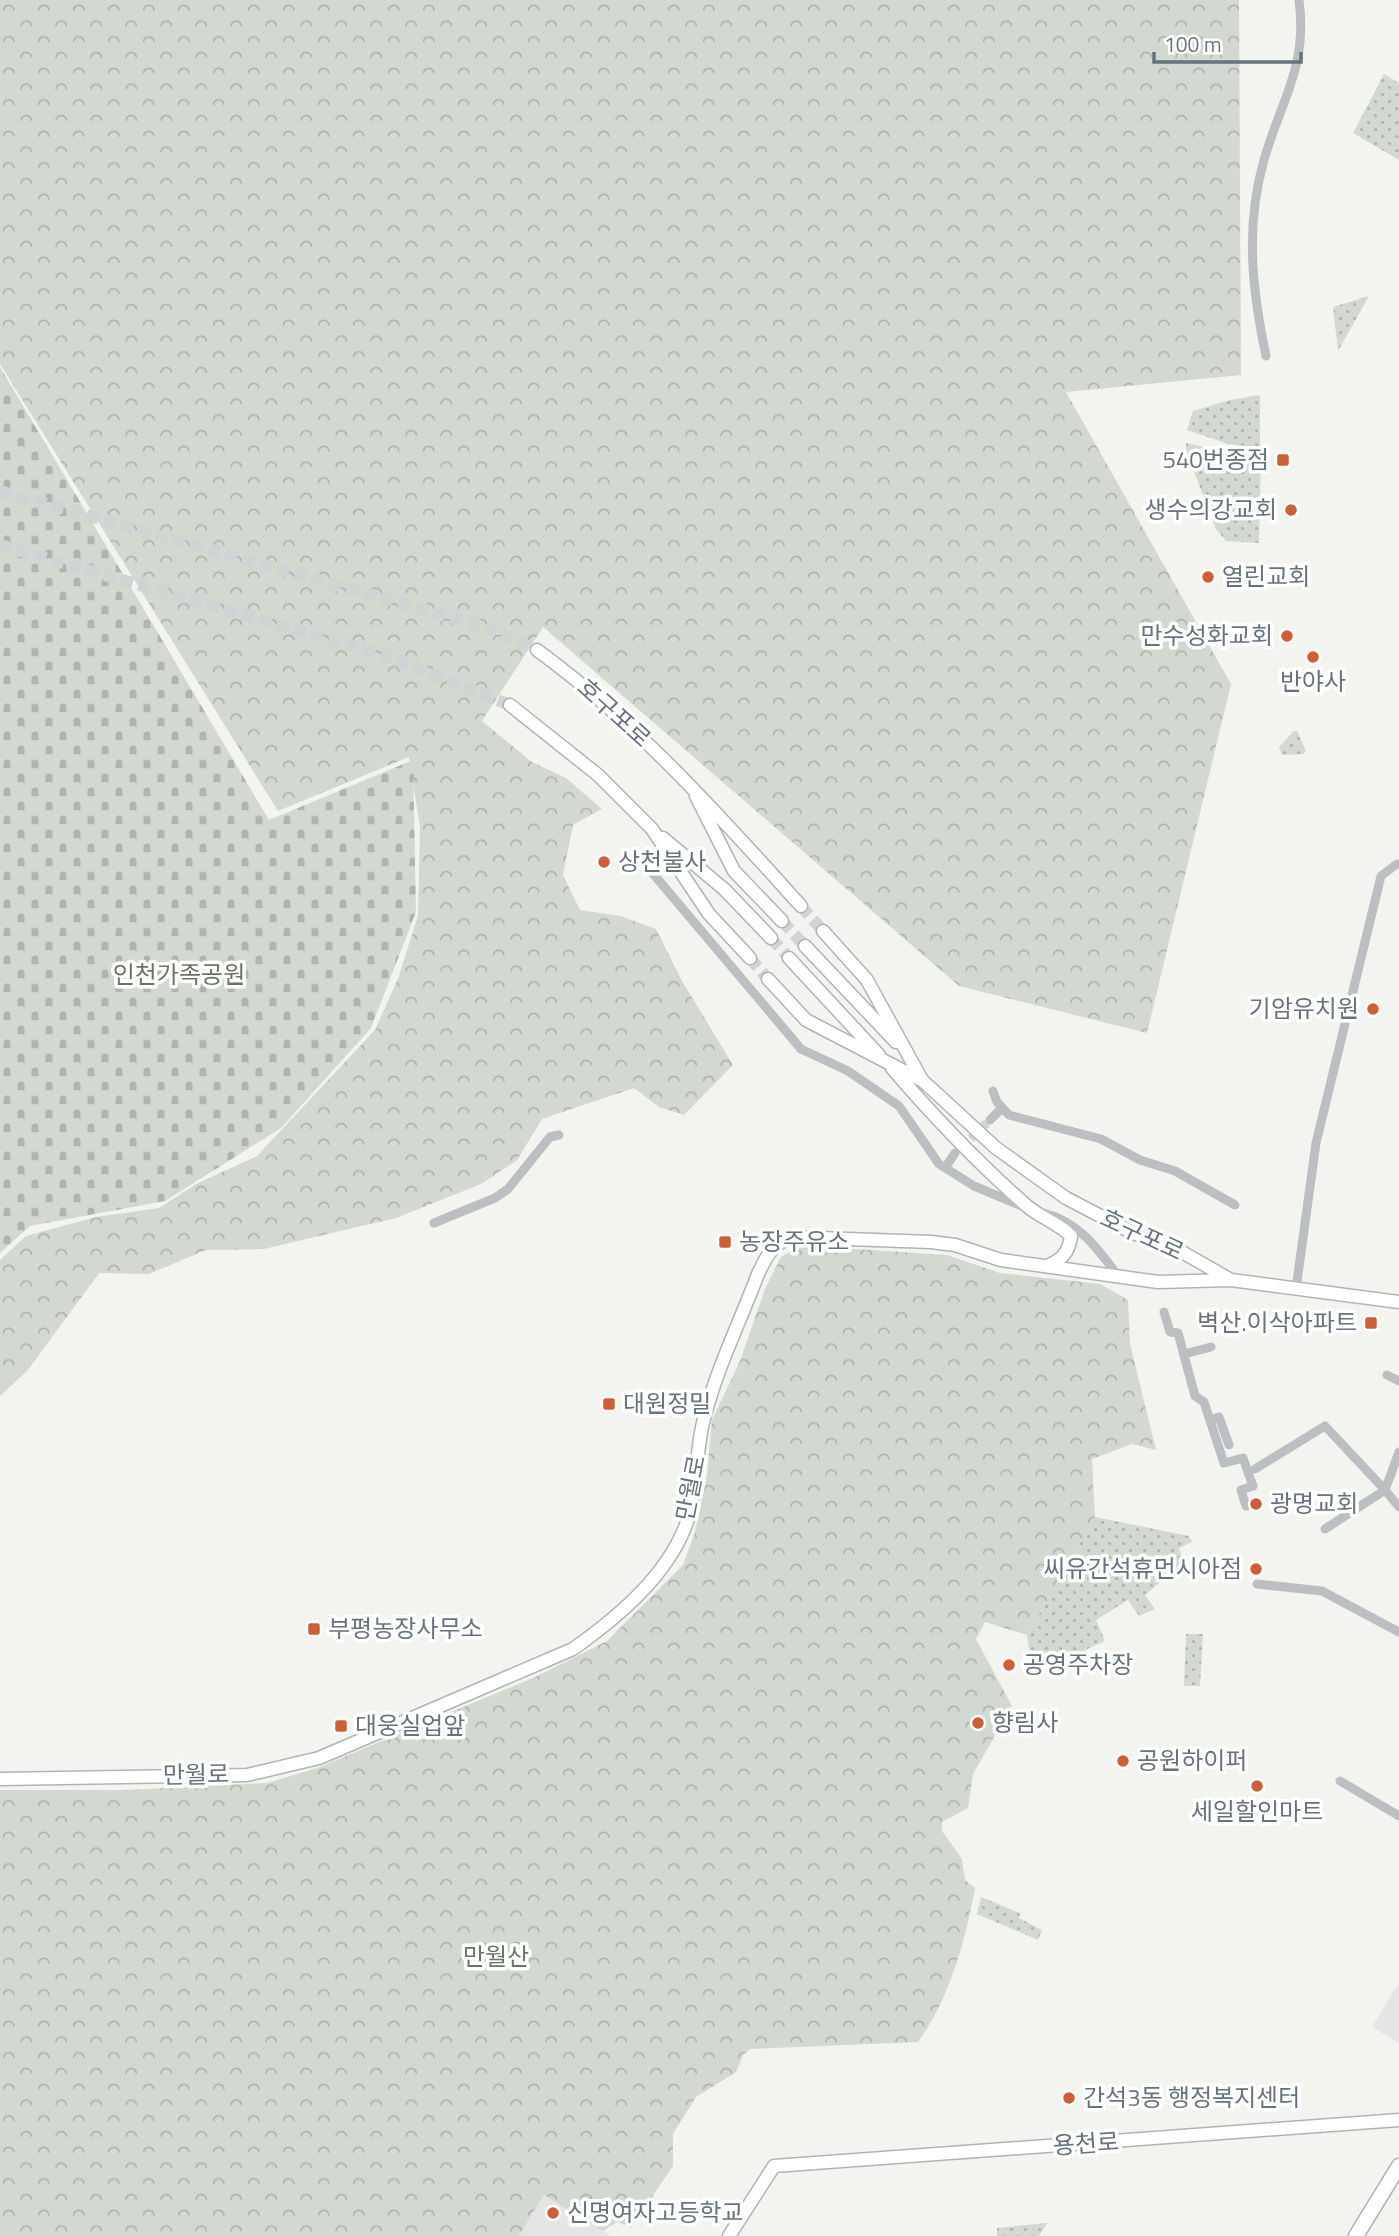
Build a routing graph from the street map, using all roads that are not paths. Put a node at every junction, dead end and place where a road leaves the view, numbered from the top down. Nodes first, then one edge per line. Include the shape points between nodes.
1 (1299, 0) edge
2 (1266, 355) dead end
3 (537, 650) tunnel mouth
4 (510, 705) tunnel mouth
5 (687, 780) junction
6 (652, 829) junction
7 (1396, 864) dead end
8 (650, 870) dead end
9 (801, 906) tunnel mouth
10 (782, 921) tunnel mouth
11 (823, 931) tunnel mouth
12 (771, 938) tunnel mouth
13 (805, 946) tunnel mouth
14 (750, 958) tunnel mouth
15 (789, 958) tunnel mouth
16 (768, 979) tunnel mouth
17 (908, 1055) junction
18 (886, 1062) junction
19 (923, 1081) junction
20 (993, 1091) dead end
21 (1002, 1108) junction
22 (990, 1120) tunnel mouth
23 (559, 1135) dead end
24 (955, 1153) tunnel mouth
25 (945, 1168) junction
26 (1235, 1205) dead end
27 (1033, 1210) junction
28 (434, 1223) dead end
29 (1047, 1266) junction
30 (1118, 1276) junction
31 (1231, 1280) junction
32 (1296, 1289) junction
33 (1399, 1301) edge
34 (1164, 1312) dead end
35 (1211, 1347) dead end
36 (1184, 1354) junction
37 (1387, 1375) dead end
38 (1399, 1381) edge
39 (1210, 1420) junction
40 (1229, 1445) dead end
41 (1399, 1452) edge
42 (1255, 1469) dead end
43 (1385, 1490) junction
44 (1246, 1506) dead end
45 (1399, 1507) edge
46 (1325, 1530) dead end
47 (1257, 1584) dead end
48 (1399, 1632) edge
49 (0, 1779) edge
50 (1340, 1782) dead end
51 (1399, 1816) edge
52 (1399, 2120) edge
53 (1399, 2166) edge
54 (729, 2236) edge
55 (1356, 2236) edge

1 - 2 street via 1293,86 1264,159 1253,214 1251,275
3 - 5 main road, 호구포로 via 583,683
4 - 6 main road via 598,775
5 - 9 main road, 호구포로
5 - 10 main road, 호구포로 via 734,871
6 - 12 main road via 724,889
6 - 14 main road via 709,914
7 - 32 street via 1381,876 1316,1143
8 - 25 street via 801,1049 848,1071 899,1107
11 - 17 main road, 호구포로 via 867,980
13 - 17 main road, 호구포로
15 - 18 main road, 호구포로
16 - 18 main road, 호구포로 via 806,1020
17 - 19 main road, 호구포로
18 - 19 main road, 호구포로
18 - 27 main road via 960,1145
19 - 31 main road, 호구포로 via 996,1148 1066,1198
20 - 21 street
21 - 22 street
21 - 26 street via 1021,1120 1101,1139 1140,1160 1175,1171
23 - 28 street via 550,1137 501,1194
24 - 25 street
25 - 27 street via 974,1186
27 - 29 main road via 1071,1236 1061,1260
27 - 30 street via 1075,1227
29 - 30 main road, 만월로
29 - 49 main road, 만월로 via 1001,1260 932,1242 782,1240 767,1255 758,1275 704,1418 688,1519 677,1544 658,1574 573,1649 319,1758 275,1770
30 - 31 main road, 만월로 via 1158,1282
31 - 32 main road, 호구포로
32 - 33 main road, 호구포로
34 - 36 street via 1170,1332 1178,1333
35 - 36 street
36 - 39 street via 1195,1396 1204,1402
37 - 38 street
39 - 40 street via 1219,1417
39 - 44 street via 1224,1463 1243,1458 1253,1486 1241,1490
41 - 43 street
42 - 43 street via 1325,1426
43 - 45 street
43 - 46 street
47 - 48 street via 1322,1591
50 - 51 street
52 - 54 main road, 용천로 via 774,2166
53 - 55 main road

